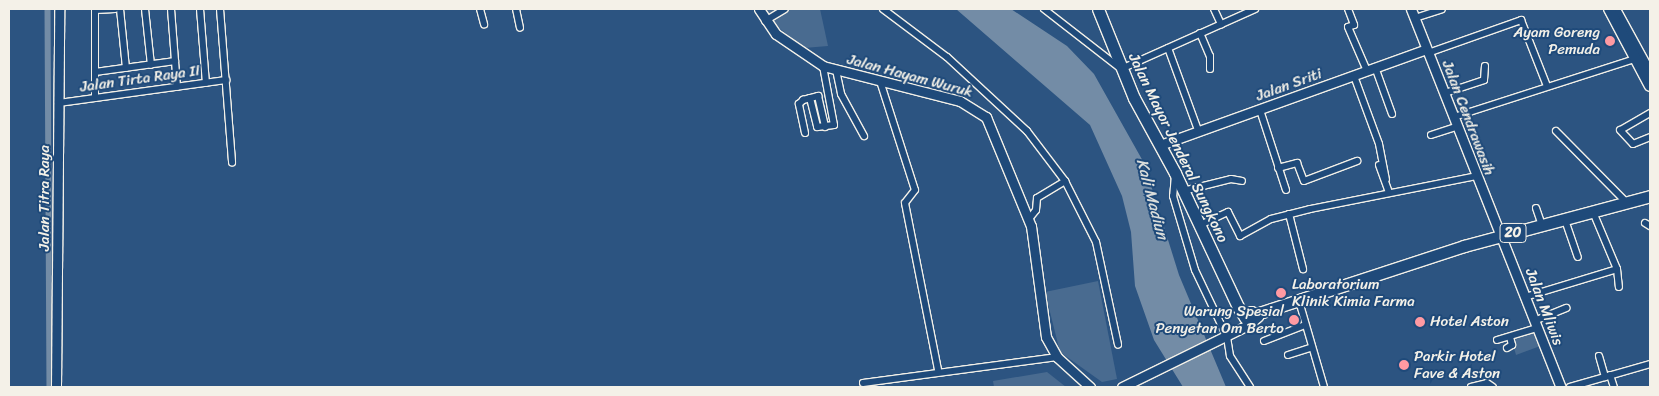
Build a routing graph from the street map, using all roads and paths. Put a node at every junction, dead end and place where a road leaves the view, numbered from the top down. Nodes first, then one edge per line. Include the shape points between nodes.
1 (59, 9) edge
2 (95, 9) edge
3 (115, 9) edge
4 (120, 9) edge
5 (146, 9) edge
6 (171, 9) edge
7 (200, 9) edge
8 (220, 9) edge
9 (480, 9) edge
10 (516, 9) edge
11 (759, 9) edge
12 (785, 9) edge
13 (883, 9) edge
14 (1044, 9) edge
15 (1098, 9) edge
16 (1214, 9) edge
17 (1255, 9) edge
18 (1348, 9) edge
19 (1442, 9) edge
20 (1614, 12) edge
21 (1413, 13) edge
22 (765, 22) junction
23 (484, 24) dead end
24 (1221, 24) junction
25 (520, 28) dead end
26 (1200, 33) junction
27 (1168, 48) junction
28 (1427, 51) junction
29 (1639, 58) junction
30 (175, 60) junction
31 (151, 65) junction
32 (823, 66) junction
33 (1485, 66) dead end
34 (126, 68) junction
35 (1121, 69) junction
36 (1210, 69) dead end
37 (1371, 69) junction
38 (836, 70) junction
39 (95, 72) junction
40 (1650, 73) edge
41 (1354, 76) junction
42 (226, 80) junction
43 (880, 81) junction
44 (206, 83) junction
45 (1549, 85) junction
46 (1650, 86) edge
47 (177, 87) junction
48 (1445, 93) junction
49 (828, 94) junction
50 (818, 96) junction
51 (95, 98) junction
52 (810, 98) junction
53 (58, 104) junction
54 (832, 110) junction
55 (1260, 110) junction
56 (822, 111) junction
57 (814, 113) junction
58 (1650, 113) edge
59 (1392, 114) dead end
60 (1456, 122) junction
61 (825, 127) junction
62 (1198, 130) junction
63 (1556, 131) dead end
64 (805, 134) dead end
65 (1431, 135) dead end
66 (864, 136) dead end
67 (1650, 137) edge
68 (1160, 145) junction
69 (1357, 161) dead end
70 (232, 163) dead end
71 (1379, 165) dead end
72 (1278, 168) junction
73 (1175, 173) junction
74 (1476, 176) junction
75 (1386, 179) junction
76 (1066, 181) junction
77 (1242, 181) dead end
78 (1286, 190) dead end
79 (1183, 191) junction
80 (1389, 192) junction
81 (1650, 196) edge
82 (1626, 202) junction
83 (1536, 208) dead end
84 (1592, 212) junction
85 (1289, 214) junction
86 (1029, 219) junction
87 (1565, 220) junction
88 (1200, 225) junction
89 (1542, 225) junction
90 (1501, 236) junction
91 (1578, 257) dead end
92 (1303, 269) dead end
93 (1617, 269) junction
94 (1619, 287) dead end
95 (1525, 297) junction
96 (1298, 301) junction
97 (1566, 308) dead end
98 (1252, 318) junction
99 (1305, 325) junction
100 (1535, 325) junction
101 (1224, 337) junction
102 (1510, 337) junction
103 (1497, 340) dead end
104 (1264, 341) dead end
105 (1118, 345) dead end
106 (1312, 347) junction
107 (1507, 348) dead end
108 (1288, 355) dead end
109 (1599, 356) dead end
110 (1057, 357) junction
111 (1650, 364) edge
112 (938, 370) junction
113 (1608, 376) junction
114 (863, 383) dead end
115 (56, 387) edge
116 (1090, 387) edge
117 (1122, 387) edge
118 (1250, 387) edge
119 (1324, 387) edge
120 (1471, 387) edge
121 (1493, 387) edge
122 (1561, 387) edge
123 (1570, 387) edge
124 (1614, 387) edge

1 - 53 street, Jalan Titra Raya
2 - 3 street
2 - 39 street
4 - 34 street
5 - 31 street
6 - 30 street
7 - 44 street
8 - 42 street
9 - 23 street
10 - 25 street
11 - 22 street, Jalan Hayam Wuruk
12 - 22 street
13 - 76 street via 947,57 1021,125
14 - 35 street
15 - 35 highway, Jalan Mayor Jenderal Sungkono
16 - 24 street
17 - 24 street
18 - 37 street via 1354,25 1348,27
19 - 21 street
20 - 29 main road
21 - 28 street, Jalan Cendrawasih
22 - 32 street, Jalan Hayam Wuruk via 794,49
24 - 26 street
26 - 27 street
26 - 36 street via 1210,56
27 - 35 street
27 - 62 street
28 - 37 street, Jalan Sriti
28 - 45 street via 1521,20
28 - 48 street, Jalan Cendrawasih
29 - 40 street
29 - 45 street
29 - 46 main road
30 - 31 street
30 - 47 street
31 - 34 street
32 - 38 street, Jalan Hayam Wuruk
32 - 49 street
33 - 48 street via 1484,80
34 - 39 street
35 - 68 highway, Jalan Mayor Jenderal Sungkono
37 - 41 street, Jalan Sriti
37 - 59 street
38 - 43 street, Jalan Hayam Wuruk
38 - 66 street via 841,94
39 - 51 street
41 - 55 street, Jalan Sriti
41 - 75 street via 1379,144
42 - 44 street, Jalan Tirta Raya II
42 - 70 street
43 - 86 street, Jalan Hayam Wuruk via 960,100 980,111
43 - 112 street via 915,190 905,200 906,212
44 - 47 street, Jalan Tirta Raya II
45 - 60 street
47 - 51 street, Jalan Tirta Raya II
48 - 60 street, Jalan Cendrawasih
49 - 50 street
49 - 54 street
50 - 52 street
50 - 56 street
51 - 53 street, Jalan Tirta Raya II
52 - 57 street
52 - 64 street via 799,104
53 - 115 street, Jalan Titra Raya
54 - 56 street
54 - 61 street via 834,124
55 - 62 street, Jalan Sriti
55 - 72 street
56 - 57 street
56 - 61 street
57 - 61 street via 817,127
58 - 67 street via 1620,130 1633,144
60 - 65 street
60 - 74 street, Jalan Cendrawasih
62 - 68 street, Jalan Sriti
63 - 82 street
68 - 73 highway, Jalan Mayor Jenderal Sungkono
69 - 72 street via 1304,181 1297,163
71 - 75 street
72 - 78 street
73 - 79 highway, Jalan Mayor Jenderal Sungkono
73 - 101 street via 1173,196 1194,270
74 - 80 street
74 - 90 street, Jalan Cendrawasih
75 - 80 street
76 - 86 street via 1036,198 1036,210
76 - 105 street via 1096,242
77 - 79 street via 1230,178
79 - 88 highway, Jalan Mayor Jenderal Sungkono
80 - 85 street
81 - 82 highway, 20
82 - 84 highway, 20
83 - 89 street
84 - 87 highway, 20
84 - 93 street
85 - 88 street via 1240,236 1228,212
85 - 92 street
86 - 110 street, Jalan Hayam Wuruk via 1044,330
87 - 89 highway, 20
87 - 91 street
88 - 98 highway, Jalan Mayor Jenderal Sungkono via 1235,300
89 - 90 highway, 20
90 - 95 street, Jalan Mliwis
90 - 96 highway, 20
93 - 94 street
93 - 95 street
95 - 100 street, Jalan Mliwis
96 - 98 highway, 20
96 - 99 street
97 - 100 street
98 - 101 street
99 - 104 street
99 - 106 street
100 - 102 street
100 - 122 street, Jalan Mliwis
101 - 117 street
101 - 118 street via 1230,356
102 - 103 street
102 - 107 street via 1512,345
106 - 108 street
106 - 119 street
109 - 113 street
110 - 112 street
110 - 116 street, Jalan Hayam Wuruk
111 - 113 street
112 - 114 street
113 - 123 street
113 - 124 street
120 - 121 street via 1487,383

